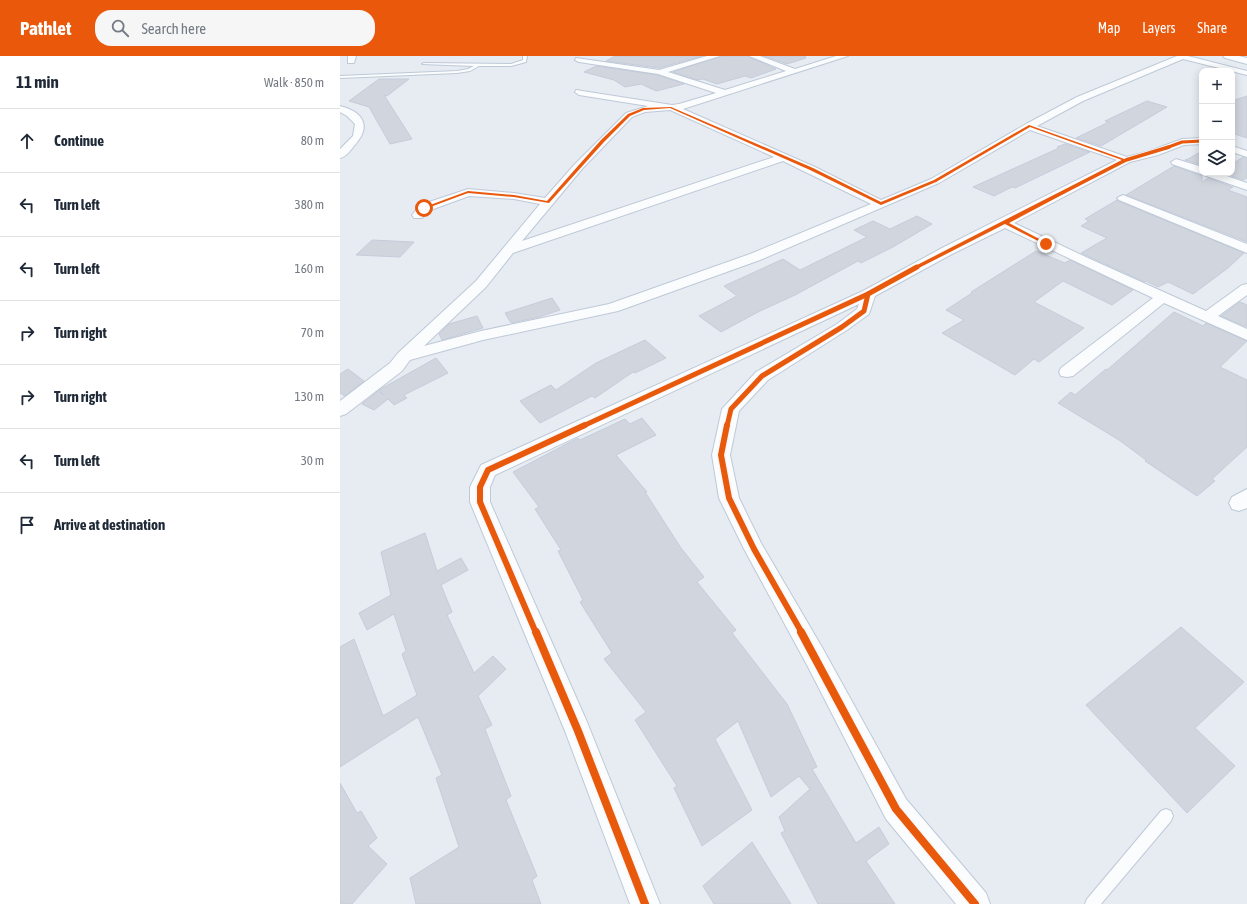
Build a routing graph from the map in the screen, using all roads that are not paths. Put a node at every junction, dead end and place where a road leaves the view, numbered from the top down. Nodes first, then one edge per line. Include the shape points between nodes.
1 (525, 56) edge
2 (716, 56) edge
3 (753, 56) edge
4 (844, 56) edge
5 (1184, 56) edge
6 (1228, 56) edge
7 (579, 60) dead end
8 (1247, 61) edge
9 (424, 64) dead end
10 (478, 65) junction
11 (793, 71) junction
12 (659, 72) junction
13 (1247, 73) edge
14 (340, 77) edge
15 (579, 92) dead end
16 (724, 94) junction
17 (670, 107) junction
18 (340, 109) edge
19 (1029, 126) junction
20 (1199, 141) edge
21 (1235, 150) edge
22 (1247, 154) edge
23 (340, 155) edge
24 (783, 157) junction
25 (1126, 160) junction
26 (1176, 162) dead end
27 (1199, 170) edge
28 (1216, 176) edge
29 (1247, 187) edge
30 (1123, 198) dead end
31 (548, 202) junction
32 (881, 204) junction
33 (418, 215) dead end
34 (1005, 223) junction
35 (1247, 249) edge
36 (509, 250) junction
37 (1247, 288) edge
38 (868, 294) junction
39 (1163, 297) junction
40 (1208, 317) junction
41 (1247, 335) edge
42 (404, 357) junction
43 (1068, 372) dead end
44 (340, 410) edge
45 (1166, 816) dead end
46 (645, 904) edge
47 (975, 904) edge
48 (1092, 904) edge

1 - 10 lane via 525,61 518,64
2 - 12 street
3 - 11 street
4 - 11 street
5 - 13 street
5 - 19 street via 1080,99
6 - 8 main road
7 - 12 street
9 - 10 lane
10 - 14 lane via 457,72
11 - 16 street
12 - 16 street
15 - 17 street
16 - 17 street via 680,107
17 - 24 street
17 - 31 street via 643,109 629,115
18 - 23 street via 360,123 361,132
19 - 25 street
19 - 32 street via 935,181
20 - 25 street via 1182,142
21 - 22 street
24 - 32 street
24 - 36 street
25 - 34 street
26 - 27 street
28 - 29 street
30 - 35 street
31 - 33 street via 468,192 424,208
31 - 36 street
32 - 42 street via 755,256 613,308 481,336
34 - 38 street via 947,250
34 - 39 street
36 - 42 street via 481,284
37 - 40 street
38 - 46 street via 488,470 480,487 480,502 578,731
38 - 47 street via 864,311 762,376 731,409 721,455 729,498 754,549 896,809
39 - 40 street
39 - 43 street
40 - 41 street
42 - 44 street via 396,367
45 - 48 lane

